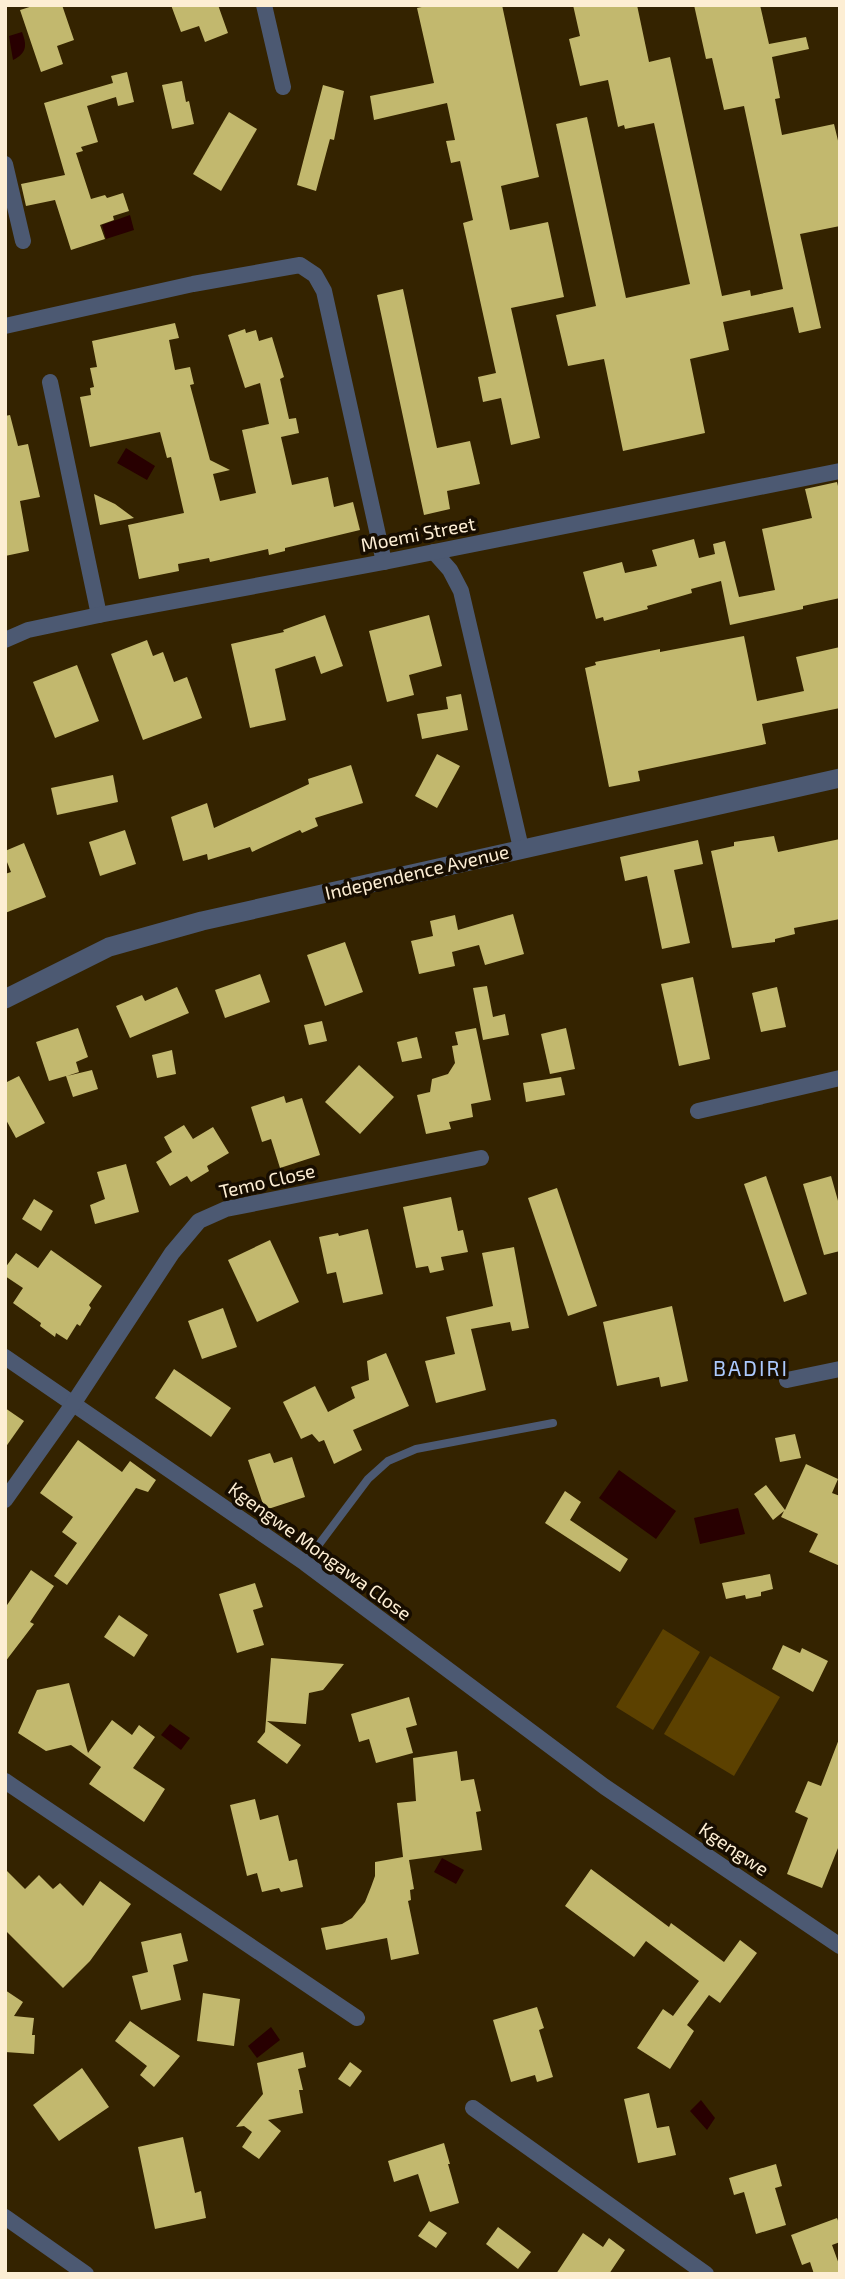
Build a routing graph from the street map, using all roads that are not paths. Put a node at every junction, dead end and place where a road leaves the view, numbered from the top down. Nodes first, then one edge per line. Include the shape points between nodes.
1 (264, 5) edge
2 (283, 87) dead end
3 (5, 164) edge
4 (23, 241) dead end
5 (5, 326) edge
6 (50, 382) dead end
7 (840, 471) edge
8 (434, 552) junction
9 (384, 562) junction
10 (99, 615) junction
11 (5, 640) edge
12 (840, 778) edge
13 (521, 848) junction
14 (5, 999) edge
15 (840, 1078) edge
16 (698, 1111) dead end
17 (481, 1158) dead end
18 (5, 1357) edge
19 (840, 1369) edge
20 (787, 1380) dead end
21 (73, 1404) junction
22 (553, 1423) dead end
23 (5, 1500) edge
24 (305, 1563) junction
25 (5, 1781) edge
26 (605, 1787) joint
27 (840, 1946) edge
28 (357, 2018) dead end
29 (473, 2108) dead end
30 (5, 2217) edge
31 (86, 2274) edge
32 (706, 2274) edge

1 - 2 street
3 - 4 street
5 - 9 street via 300,265 315,275 324,291
6 - 10 street
7 - 8 street, Moemi Street
8 - 9 street, Moemi Street
8 - 13 street via 461,591
9 - 10 street, Moemi Street
10 - 11 street, Moemi Street via 28,630
12 - 13 street, Independence Avenue
13 - 14 street, Independence Avenue via 202,921 109,947
15 - 16 street
17 - 21 street, Temo Close via 226,1209 199,1221 172,1253
18 - 21 street, Kgengwe Mongawa Close
19 - 20 street
21 - 23 street, Temo Close
21 - 24 street, Kgengwe Mongawa Close
22 - 24 lane via 416,1448 388,1461 368,1479
24 - 26 street, Kgengwe Mongawa Close
25 - 28 street
26 - 27 street, Kgengwe
29 - 32 street
30 - 31 street

